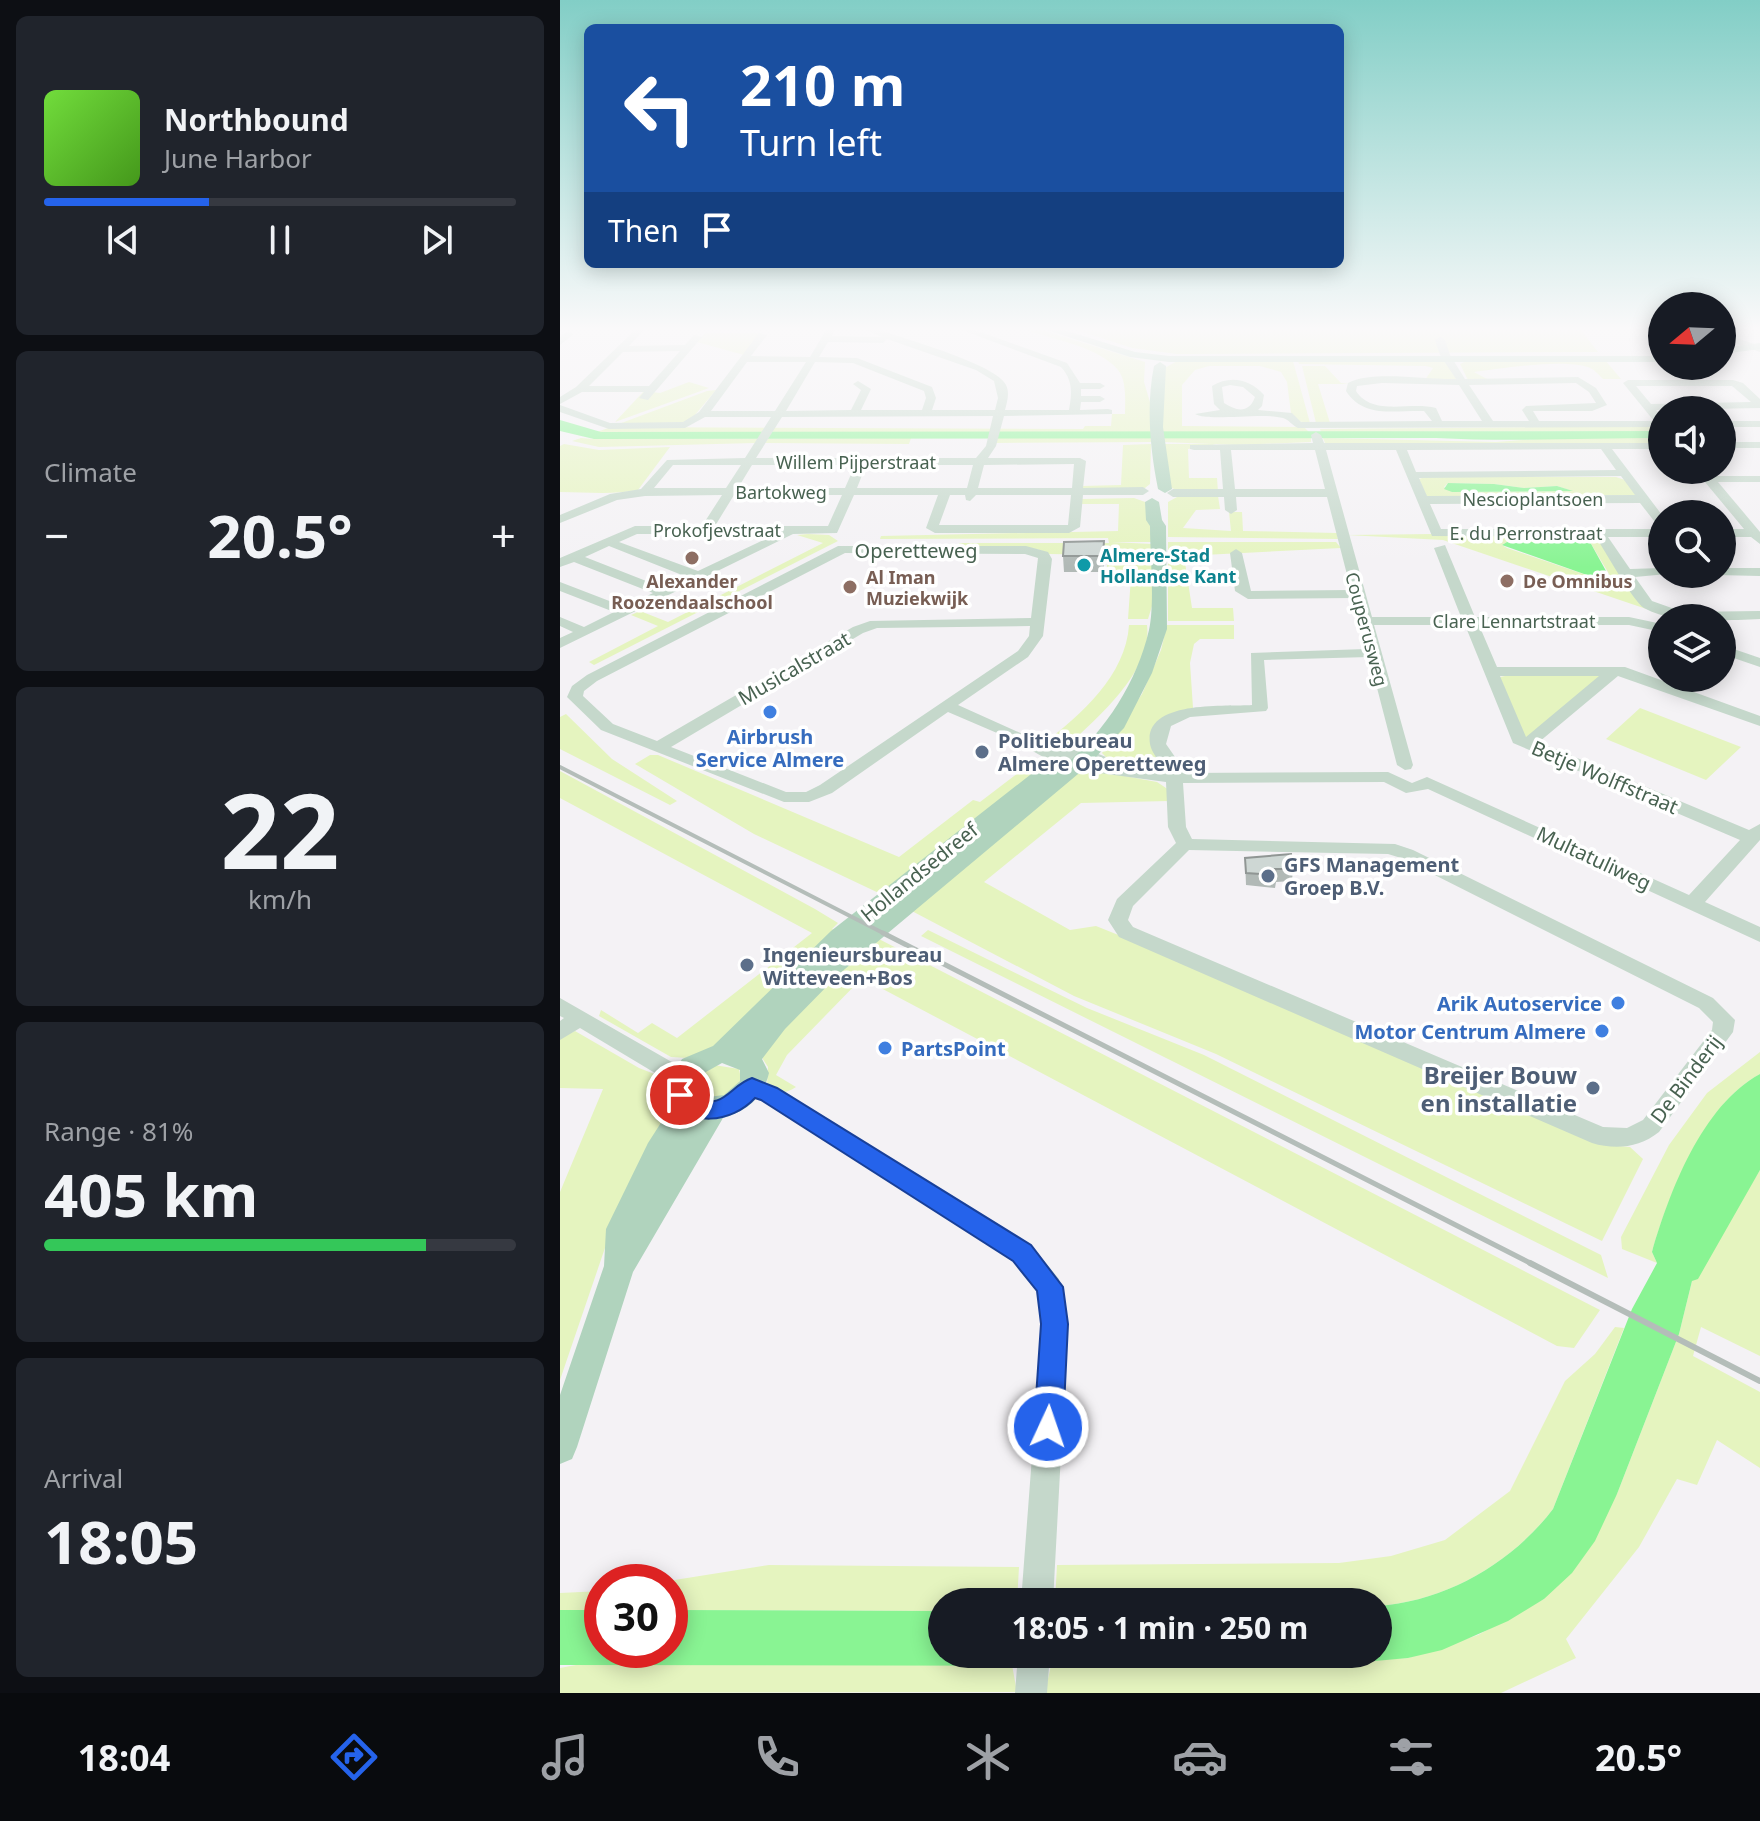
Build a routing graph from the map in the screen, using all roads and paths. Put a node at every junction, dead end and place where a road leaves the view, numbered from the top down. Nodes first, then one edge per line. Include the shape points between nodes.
1 (563, 409) edge
2 (707, 409) edge
3 (780, 409) edge
4 (857, 409) edge
5 (927, 409) edge
6 (999, 409) edge
7 (1075, 409) edge
8 (1157, 409) edge
9 (1227, 409) edge
10 (1252, 409) edge
11 (1429, 409) edge
12 (1480, 409) edge
13 (1528, 409) edge
14 (1108, 412) dead end
15 (1231, 412) junction
16 (1248, 412) junction
17 (777, 413) junction
18 (855, 413) junction
19 (926, 413) junction
20 (998, 413) junction
21 (1074, 413) junction
22 (703, 414) junction
23 (1200, 414) dead end
24 (1438, 424) junction
25 (1489, 424) junction
26 (1536, 424) junction
27 (1648, 424) edge
28 (1736, 424) edge
29 (1760, 424) edge
30 (1317, 435) junction
31 (1603, 445) junction
32 (1736, 445) edge
33 (1760, 445) edge
34 (1400, 446) junction
35 (1648, 446) edge
36 (1081, 447) dead end
37 (1194, 447) dead end
38 (1225, 447) junction
39 (1080, 461) junction
40 (748, 462) junction
41 (862, 462) junction
42 (979, 462) junction
43 (937, 471) junction
44 (1624, 473) junction
45 (1412, 475) junction
46 (1736, 477) edge
47 (1760, 479) edge
48 (1713, 484) edge
49 (645, 492) junction
50 (1332, 493) junction
51 (727, 494) junction
52 (848, 494) junction
53 (939, 494) junction
54 (971, 494) junction
55 (1076, 494) junction
56 (1230, 494) junction
57 (1158, 495) junction
58 (618, 497) junction
59 (1643, 499) junction
60 (1422, 500) junction
61 (1648, 505) edge
62 (1231, 510) dead end
63 (560, 519) edge
64 (706, 530) junction
65 (793, 530) junction
66 (1648, 533) edge
67 (1600, 534) junction
68 (1736, 534) edge
69 (1757, 536) edge
70 (609, 542) junction
71 (1440, 548) dead end
72 (1236, 553) dead end
73 (567, 560) edge
74 (1648, 572) edge
75 (1736, 572) edge
76 (1760, 572) edge
77 (1625, 573) junction
78 (698, 576) junction
79 (560, 586) edge
80 (664, 593) junction
81 (1358, 594) junction
82 (625, 612) junction
83 (1760, 615) edge
84 (560, 621) edge
85 (1364, 621) junction
86 (1470, 621) junction
87 (1037, 622) junction
88 (1648, 625) edge
89 (584, 632) junction
90 (560, 644) edge
91 (1373, 653) junction
92 (1736, 654) edge
93 (1760, 663) edge
94 (1614, 671) junction
95 (1492, 672) junction
96 (946, 706) junction
97 (1760, 721) edge
98 (1527, 744) junction
99 (657, 748) junction
100 (1075, 757) junction
101 (1405, 765) junction
102 (1388, 777) junction
103 (1175, 778) junction
104 (1427, 782) junction
105 (1755, 833) edge
106 (1185, 844) junction
107 (1693, 903) junction
108 (1760, 935) edge
109 (569, 1012) edge
110 (560, 1032) edge
111 (735, 1056) junction
112 (712, 1091) junction
113 (560, 1447) edge
114 (1039, 1588) edge

1 - 22 street via 609,426 685,425
2 - 22 street
3 - 17 street
4 - 18 street
5 - 19 street
6 - 20 street
7 - 21 street
8 - 57 main road
9 - 15 street
10 - 16 street
11 - 24 street
12 - 25 street
13 - 26 street
14 - 21 street
15 - 16 street
15 - 23 street
16 - 30 street via 1290,416
17 - 18 street
17 - 22 street
17 - 40 street
18 - 19 street
19 - 20 street
20 - 21 street
20 - 42 street via 992,441
24 - 25 street
24 - 30 street
25 - 26 street
26 - 27 street
28 - 29 street
30 - 34 street
30 - 38 street
30 - 50 street, Couperusweg
31 - 34 street
31 - 35 street
31 - 44 street
32 - 33 street
34 - 45 street, E. du Perronstraat
36 - 39 street
37 - 38 street
38 - 56 street
39 - 42 street, Willem Pijperstraat
39 - 55 street
40 - 41 street, Willem Pijperstraat
40 - 49 street, Willem Pijperstraat via 671,462
40 - 51 street
41 - 43 street, Willem Pijperstraat
41 - 52 street
42 - 43 street, Willem Pijperstraat
42 - 54 street
43 - 53 street
44 - 45 street, Nescioplantsoen
44 - 59 street
45 - 60 street, E. du Perronstraat
46 - 47 street
48 - 69 street
49 - 51 street, Bartokweg
49 - 58 street, Bartokweg
50 - 56 street
50 - 81 street, Couperusweg
51 - 52 street, Bartokweg
51 - 58 street, Bartokweg
51 - 64 street
52 - 53 street, Bartokweg
52 - 65 street, Prokofjevstraat via 833,530
53 - 54 street, Bartokweg
53 - 55 street via 935,529 1069,529 1074,527
54 - 55 street, Bartokweg
55 - 57 street, Bartokweg
56 - 57 street
56 - 62 street
57 - 100 main road, Hollandsedreef via 1158,629 1153,650 1127,704 1106,718
58 - 63 street, Bartokweg
59 - 60 street, Nescioplantsoen
59 - 61 street
60 - 67 street, E. du Perronstraat via 1436,533
64 - 65 street, Prokofjevstraat
64 - 70 street, Prokofjevstraat via 635,530
65 - 78 street
66 - 67 street, E. du Perronstraat
67 - 77 street
68 - 69 street
70 - 73 street, Prokofjevstraat
70 - 78 street
71 - 86 street, Betje Wolffstraat
72 - 81 street via 1242,591 1248,595
73 - 80 street
74 - 77 street
75 - 76 street
77 - 83 street via 1642,601 1682,616
78 - 80 street
79 - 82 street
80 - 82 street
81 - 85 street, Couperusweg
82 - 89 street
84 - 89 street
85 - 86 street, Clare Lennartstraat
85 - 91 street, Couperusweg
86 - 88 street, Clare Lennartstraat
86 - 95 street, Betje Wolffstraat
87 - 96 street, Operetteweg via 1036,636 1023,654
87 - 99 street, Musicalstraat via 875,624
87 - 99 street, Operetteweg via 1046,559 1035,552 835,551 577,689 575,697 607,727
89 - 90 street
91 - 101 street, Couperusweg
91 - 103 street via 1256,656 1260,708 1181,715 1159,730 1157,744 1174,767
92 - 93 street
94 - 95 street
94 - 97 street via 1633,672
94 - 98 street
95 - 98 street, Betje Wolffstraat via 1519,740
96 - 99 street, Operetteweg via 809,797 784,797
96 - 100 street
98 - 105 street, Betje Wolffstraat
100 - 103 street
100 - 111 main road, Hollandsedreef
101 - 102 street via 1395,767
101 - 104 street via 1423,771
102 - 103 street
102 - 104 street via 1401,787
103 - 106 street via 1177,827
104 - 107 street, Multatuliweg
105 - 107 street
106 - 106 street, De Binderij via 1124,903 1118,920 1126,932 1600,1136 1641,1135 1722,1032 1724,1020 1706,1003 1407,854 1389,848
107 - 108 street, Multatuliweg
109 - 110 street
109 - 112 street
111 - 112 main road
111 - 112 main road via 756,1074
112 - 113 main road via 685,1152 619,1266
112 - 114 street via 783,1106 1022,1253 1050,1287 1055,1324

